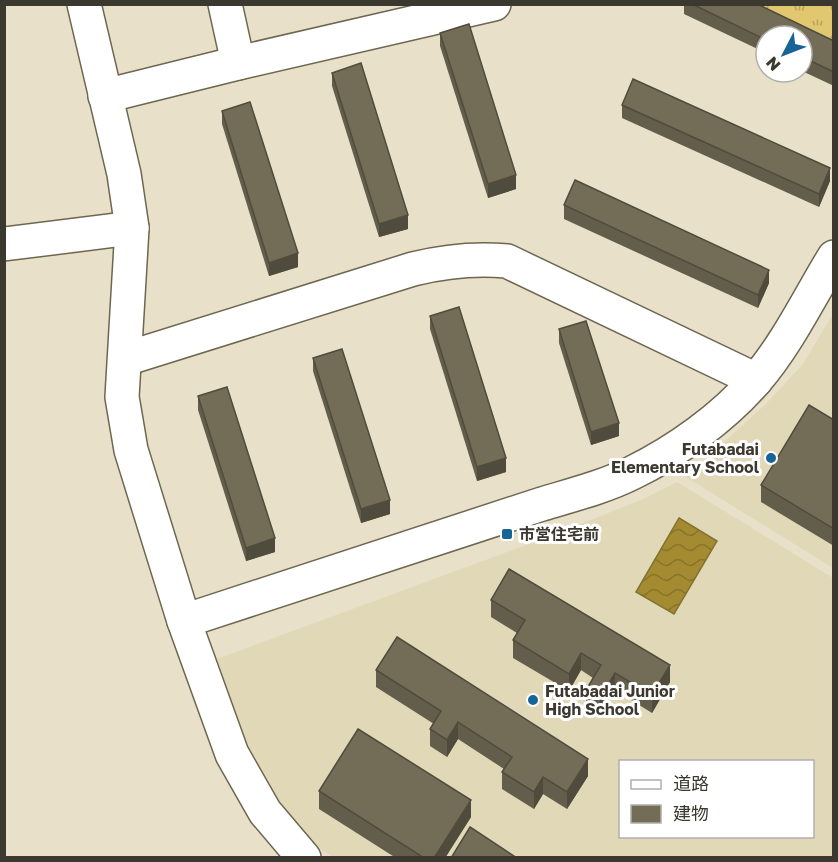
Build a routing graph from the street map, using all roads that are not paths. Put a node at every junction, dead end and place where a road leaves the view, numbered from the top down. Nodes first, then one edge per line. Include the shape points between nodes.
1 (84, 4) edge
2 (225, 4) edge
3 (494, 4) edge
4 (238, 63) junction
5 (105, 96) junction
6 (132, 228) junction
7 (4, 244) edge
8 (834, 257) edge
9 (125, 359) junction
10 (756, 380) junction
11 (184, 621) junction
12 (304, 858) edge

1 - 5 street
2 - 4 street
3 - 4 street
4 - 5 street
5 - 6 street
6 - 7 street
6 - 9 street
8 - 10 street
9 - 10 street via 413,269 477,258 507,261
9 - 11 street via 122,397 131,450
10 - 11 street via 700,430 632,473
11 - 12 street via 232,754 265,812

